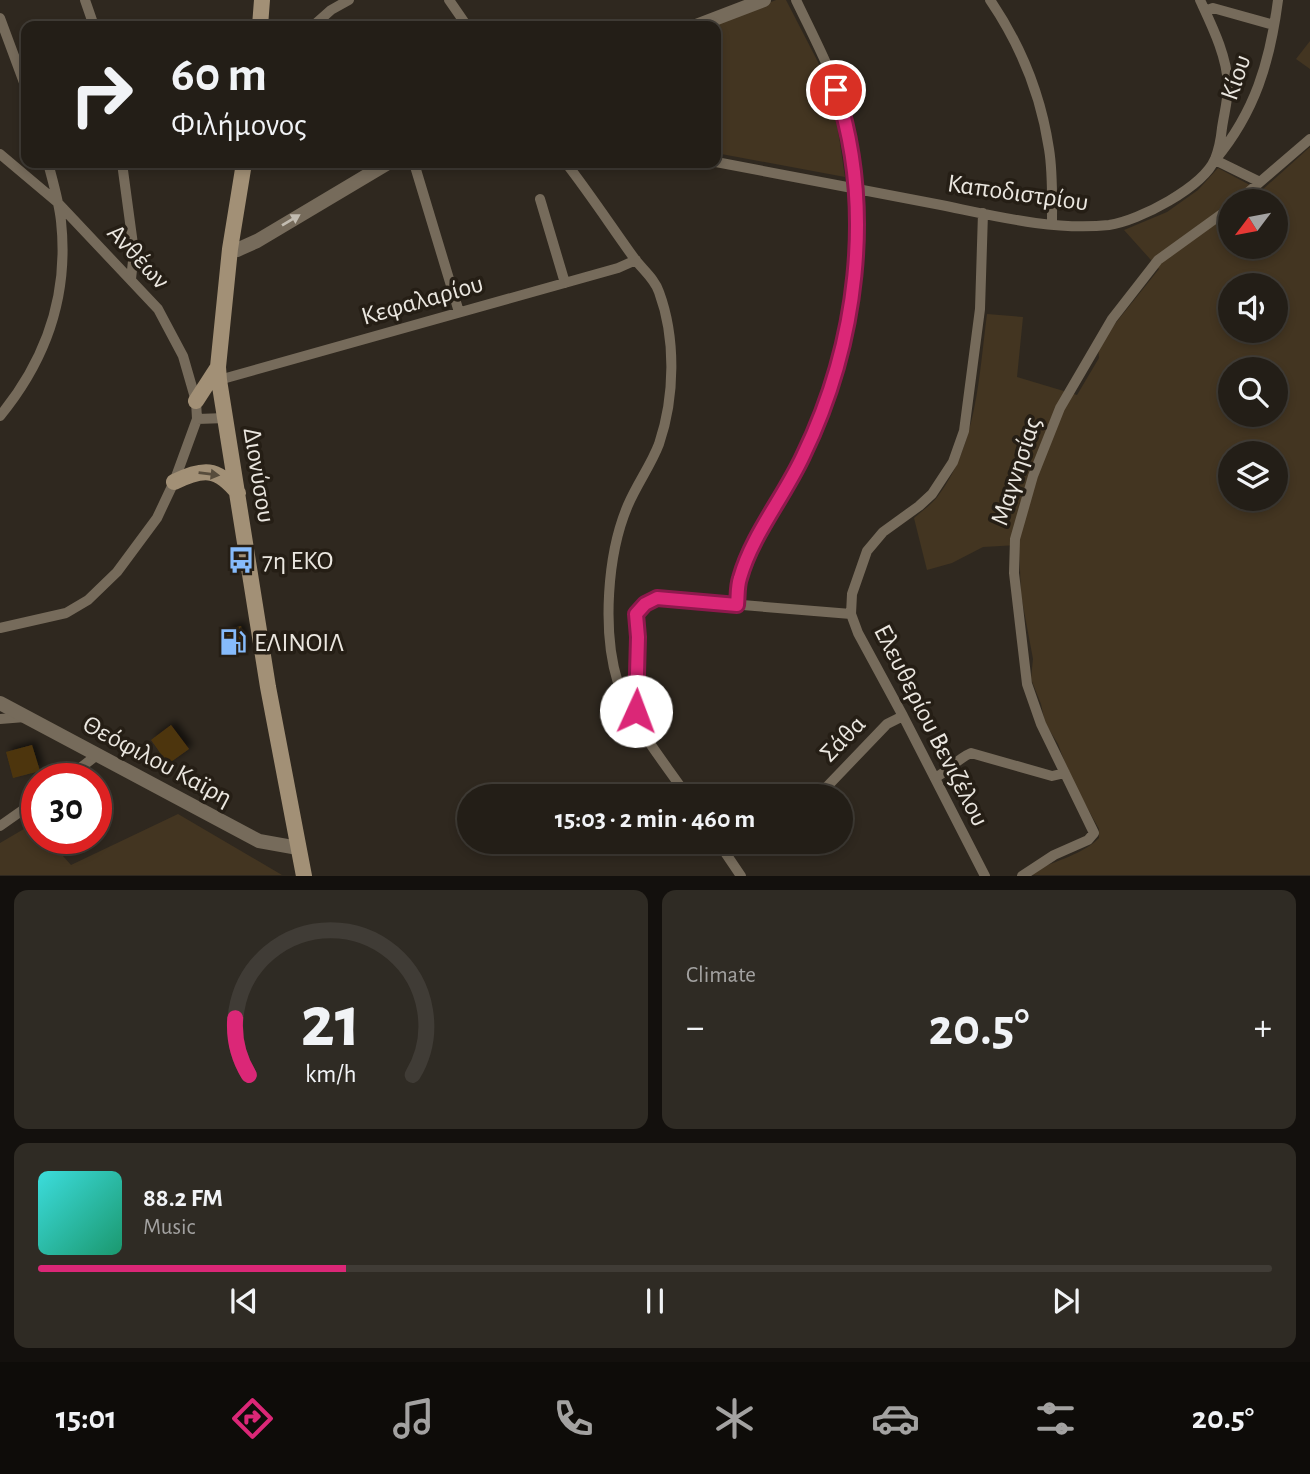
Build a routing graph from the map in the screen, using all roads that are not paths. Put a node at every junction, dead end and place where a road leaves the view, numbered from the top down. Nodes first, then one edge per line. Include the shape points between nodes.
1 (85, 0) edge
2 (262, 0) edge
3 (349, 0) edge
4 (449, 0) edge
5 (764, 0) edge
6 (796, 0) edge
7 (990, 0) edge
8 (1278, 0) edge
9 (1202, 5) edge
10 (0, 18) edge
11 (92, 21) edge
12 (260, 21) edge
13 (319, 21) edge
14 (464, 21) edge
15 (709, 21) edge
16 (1274, 25) junction
17 (21, 75) edge
18 (1310, 139) edge
19 (0, 154) edge
20 (1215, 160) junction
21 (721, 163) edge
22 (49, 168) edge
23 (123, 168) edge
24 (243, 168) edge
25 (380, 168) edge
26 (416, 168) edge
27 (570, 168) edge
28 (1260, 182) junction
29 (856, 189) junction
30 (1252, 189) edge
31 (540, 199) dead end
32 (57, 202) junction
33 (983, 213) junction
34 (1218, 217) edge
35 (1052, 224) junction
36 (230, 249) junction
37 (636, 260) junction
38 (131, 279) junction
39 (565, 283) junction
40 (459, 312) junction
41 (219, 373) junction
42 (196, 401) junction
43 (0, 416) edge
44 (226, 418) junction
45 (197, 419) junction
46 (174, 482) junction
47 (238, 494) junction
48 (737, 605) junction
49 (852, 614) junction
50 (0, 628) edge
51 (0, 704) edge
52 (631, 714) junction
53 (903, 716) junction
54 (25, 717) junction
55 (0, 719) edge
56 (97, 755) junction
57 (87, 763) edge
58 (1065, 773) junction
59 (935, 778) junction
60 (679, 784) edge
61 (830, 784) edge
62 (21, 811) edge
63 (0, 826) edge
64 (298, 848) junction
65 (726, 854) edge
66 (304, 876) edge
67 (741, 876) edge
68 (985, 876) edge
69 (1023, 876) edge

1 - 11 street
2 - 12 main road
3 - 13 street
4 - 14 street
5 - 15 street
6 - 29 street via 843,111
7 - 35 street via 1016,44 1041,109 1050,151
8 - 16 street, Κίου
9 - 16 street
9 - 20 street via 1223,57 1228,85
10 - 17 street
16 - 20 street, Κίου via 1252,102 1236,134
18 - 28 street
19 - 32 street, Ανθέων
20 - 28 street
20 - 35 street, Καποδιστρίου via 1191,186 1126,220 1088,226
21 - 29 street, Καποδιστρίου
22 - 32 street
23 - 38 street via 134,252
24 - 36 main road, Διονύσου
36 -> 25 street via 257,241
26 - 40 street
27 - 37 street
28 - 30 street
29 - 33 street, Καποδιστρίου
29 - 48 street via 852,296 832,383 803,458 751,550 739,579
31 - 39 street
32 - 38 street, Ανθέων
32 - 43 street via 62,248 50,333 30,376
33 - 35 street, Καποδιστρίου
33 - 49 street, Ελευθερίου Βενιζέλου via 980,309 964,431 953,462 932,494 883,532 867,551 852,594
34 - 58 street, Μαγνησίας via 1158,260 1112,319 1060,408 1021,513 1013,565 1024,675
36 - 41 main road, Διονύσου
37 - 39 street, Κεφαλαρίου
37 - 52 street via 661,296 671,379 659,444 616,542 610,590 613,660
38 - 42 street, Ανθέων via 166,322 183,356
39 - 40 street, Κεφαλαρίου
40 - 41 street, Κεφαλαρίου
41 - 42 main road
41 - 44 main road, Διονύσου
42 - 45 street, Ανθέων
44 - 45 street
44 - 47 main road, Διονύσου
45 - 46 street
46 -> 47 main road via 210,472 227,480
46 - 50 street via 157,518 117,572 88,600 66,613
47 - 64 main road, Διονύσου
48 - 49 street
48 - 52 street via 657,598 645,604 636,614 636,711
49 - 53 street, Ελευθερίου Βενιζέλου
51 - 54 street, Θεόφιλου Καϊρη
52 - 60 street
53 - 59 street, Ελευθερίου Βενιζέλου
53 - 61 street, Σάθα via 887,724
54 - 55 street
54 - 56 street, Θεόφιλου Καϊρη
56 - 57 street
56 - 64 street, Θεόφιλου Καϊρη via 259,841
58 - 59 street via 1052,776 971,753
58 - 69 street, Μαγνησίας via 1093,836
59 - 68 street, Ελευθερίου Βενιζέλου
62 - 63 street
64 - 66 main road, Διονύσου
65 - 67 street

